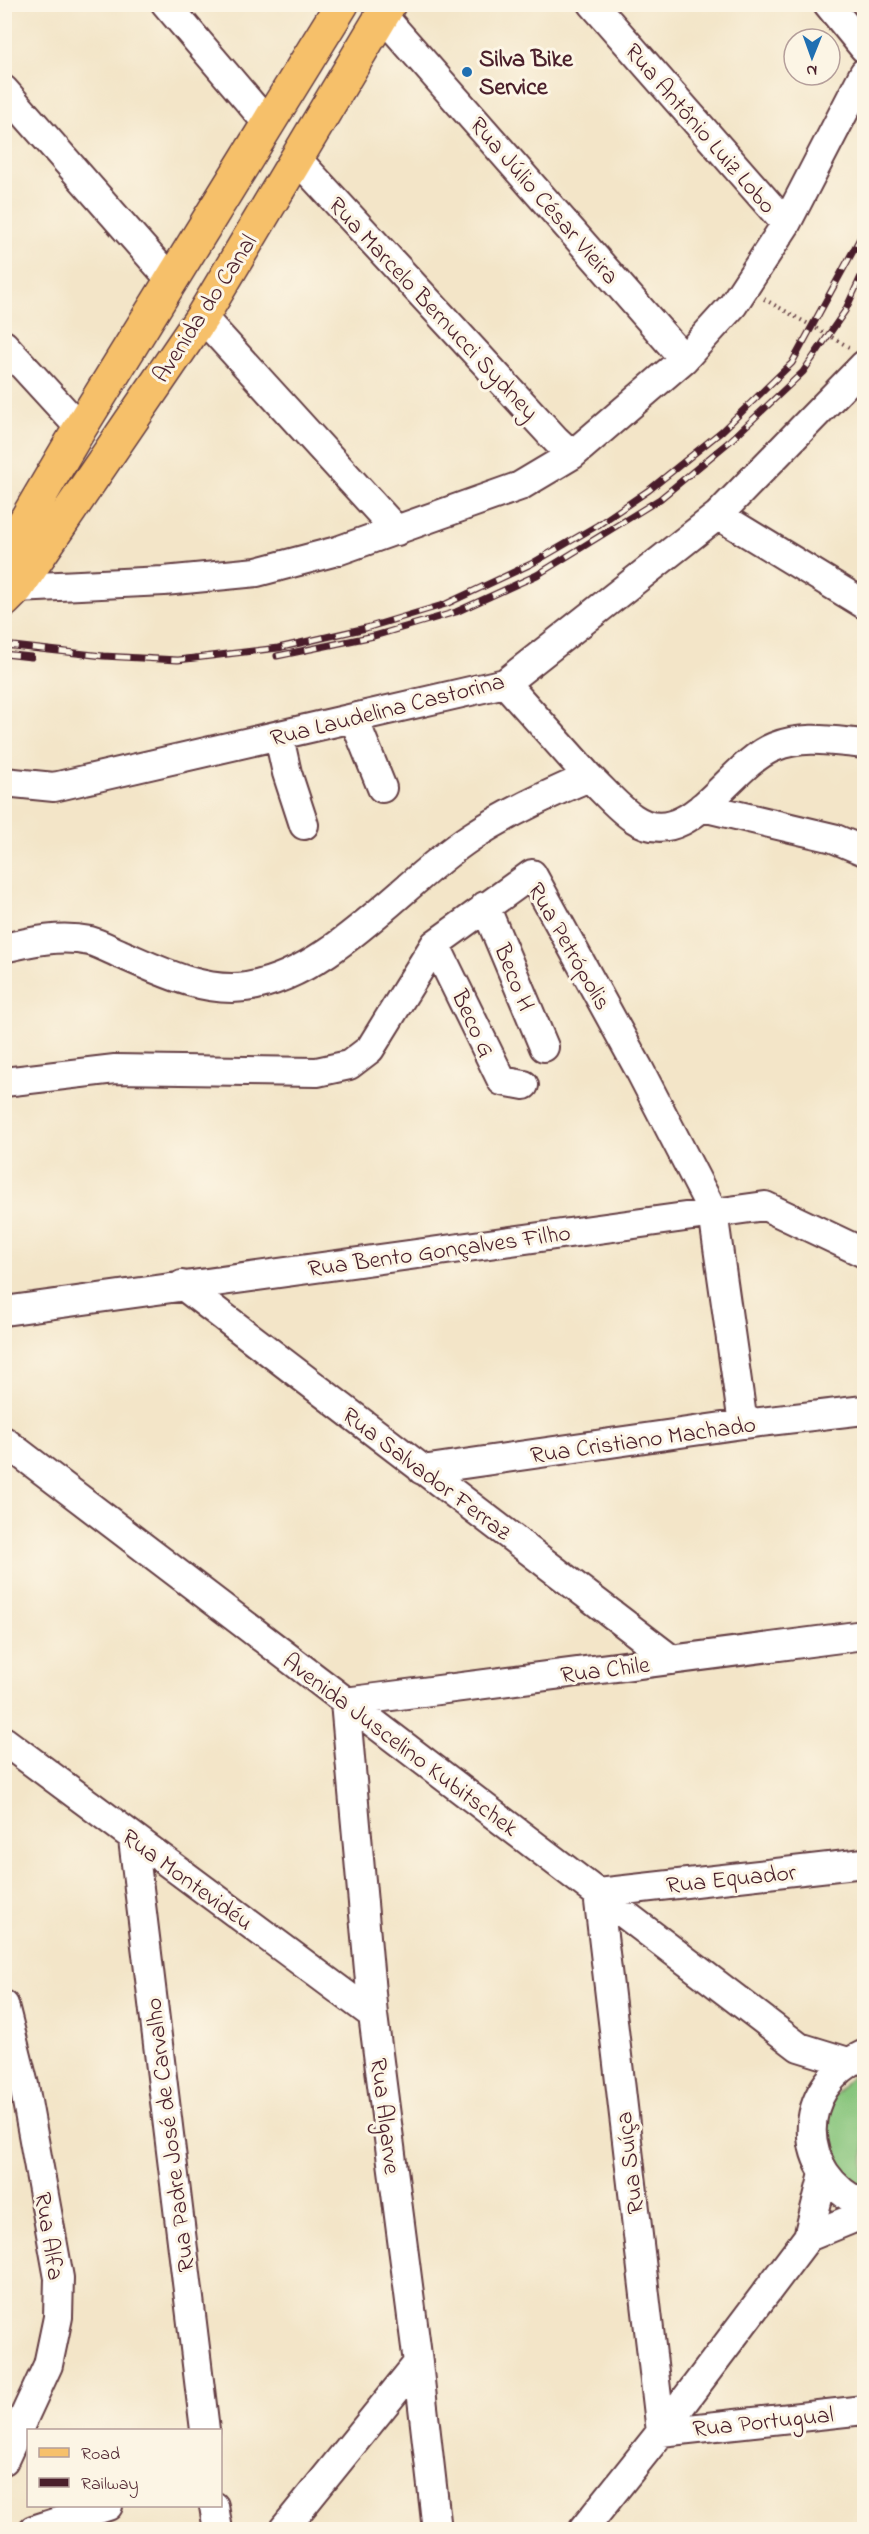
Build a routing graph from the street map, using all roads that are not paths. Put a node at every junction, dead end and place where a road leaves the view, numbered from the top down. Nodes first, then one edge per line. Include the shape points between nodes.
1 (166, 4) edge
2 (342, 4) edge
3 (593, 4) edge
4 (386, 10) edge
5 (839, 11) edge
6 (864, 48) edge
7 (864, 73) edge
8 (4, 90) edge
9 (268, 124) junction
10 (297, 159) junction
11 (786, 224) junction
12 (171, 280) junction
13 (202, 316) junction
14 (4, 345) edge
15 (856, 356) edge
16 (684, 359) junction
17 (80, 428) junction
18 (572, 455) junction
19 (718, 515) junction
20 (397, 531) junction
21 (4, 557) edge
22 (9, 592) edge
23 (864, 604) edge
24 (505, 683) junction
25 (354, 719) junction
26 (279, 737) junction
27 (864, 744) edge
28 (589, 777) junction
29 (4, 782) edge
30 (382, 788) dead end
31 (702, 807) junction
32 (304, 825) dead end
33 (864, 851) edge
34 (485, 906) junction
35 (435, 944) junction
36 (4, 948) edge
37 (544, 1047) dead end
38 (4, 1082) edge
39 (524, 1085) dead end
40 (713, 1212) junction
41 (864, 1253) edge
42 (182, 1285) junction
43 (4, 1311) edge
44 (864, 1410) edge
45 (743, 1424) junction
46 (4, 1441) edge
47 (422, 1470) junction
48 (864, 1635) edge
49 (672, 1660) junction
50 (345, 1702) junction
51 (4, 1742) edge
52 (133, 1839) junction
53 (864, 1863) edge
54 (598, 1893) junction
55 (4, 2005) edge
56 (373, 2014) junction
57 (799, 2047) junction
58 (856, 2058) edge
59 (820, 2093) junction
60 (824, 2174) junction
61 (864, 2205) edge
62 (864, 2214) edge
63 (808, 2237) junction
64 (418, 2363) junction
65 (37, 2388) junction
66 (4, 2403) edge
67 (864, 2410) edge
68 (205, 2429) edge
69 (661, 2432) junction
70 (4, 2460) edge
71 (102, 2507) edge
72 (214, 2507) edge
73 (33, 2529) edge
74 (218, 2529) edge
75 (283, 2529) edge
76 (437, 2529) edge
77 (583, 2529) edge

1 - 9 street
2 - 9 main road, Avenida do Canal
3 - 11 street, Rua Antônio Luiz Lobo
4 - 10 main road, Avenida do Canal
4 - 16 street, Rua Júlio César Vieira
5 - 6 street
7 - 11 street
8 - 12 street
9 - 12 main road, Avenida do Canal
10 - 13 main road, Avenida do Canal
10 - 18 street, Rua Marcelo Bernucci Sydney
11 - 16 street via 733,305
12 - 17 main road, Avenida do Canal
13 - 20 street
13 - 22 main road, Avenida do Canal
14 - 17 street
15 - 19 street, Rua Laudelina Castorina
16 - 18 street
17 - 21 main road, Avenida do Canal
18 - 20 street via 520,486
19 - 23 street
19 - 24 street, Rua Laudelina Castorina
20 - 22 street via 257,572
24 - 25 street, Rua Laudelina Castorina
24 - 28 street
25 - 26 street, Rua Laudelina Castorina
25 - 30 street
26 - 29 street, Rua Laudelina Castorina via 54,787
26 - 32 street
27 - 31 street via 798,738 771,748 738,770
28 - 31 street via 633,818 649,826 666,828
28 - 36 street via 547,794 471,838 326,954 279,978 245,987 209,986 161,971 91,941 46,938
31 - 33 street via 833,838
34 - 35 street, Rua Petrópolis
34 - 37 street, Beco H
34 - 40 street, Rua Petrópolis via 532,874
35 - 38 street, Rua Petrópolis via 370,1049 350,1065 317,1072 115,1069
35 - 39 street, Beco G via 502,1081
40 - 41 street, Rua Bento Gonçalves Filho via 765,1206
40 - 42 street, Rua Bento Gonçalves Filho
40 - 45 street, Rua Petrópolis
42 - 43 street, Rua Bento Gonçalves Filho
42 - 47 street, Rua Salvador Ferraz
44 - 45 street, Rua Cristiano Machado
45 - 47 street, Rua Cristiano Machado
46 - 50 street, Avenida Juscelino Kubitschek
47 - 49 street, Rua Salvador Ferraz
48 - 49 street, Rua Chile
49 - 50 street, Rua Chile
50 - 54 street, Avenida Juscelino Kubitschek
50 - 56 street, Rua Algarve
51 - 52 street, Rua Montevidéu
52 - 56 street, Rua Montevidéu
52 - 68 street, Rua Padre José de Carvalho
53 - 54 street, Rua Equador
54 - 57 street, Avenida Juscelino Kubitschek
54 - 69 street, Rua Suíça
55 - 65 street, Rua Alfa via 24,2085 59,2278 58,2317 48,2365
56 - 64 street, Rua Algarve
57 - 58 street, Avenida Juscelino Kubitschek
57 - 59 street, Avenida Juscelino Kubitschek
58 - 59 street via 832,2076
59 - 60 street via 811,2134
60 - 61 street via 846,2197
60 - 63 street
62 - 63 street
63 - 69 street
64 - 75 street
64 - 76 street, Rua Algarve
65 - 66 street
65 - 70 street, Rua Alfa
67 - 69 street, Rua Portugual
69 - 77 street
71 - 73 street
72 - 74 street

